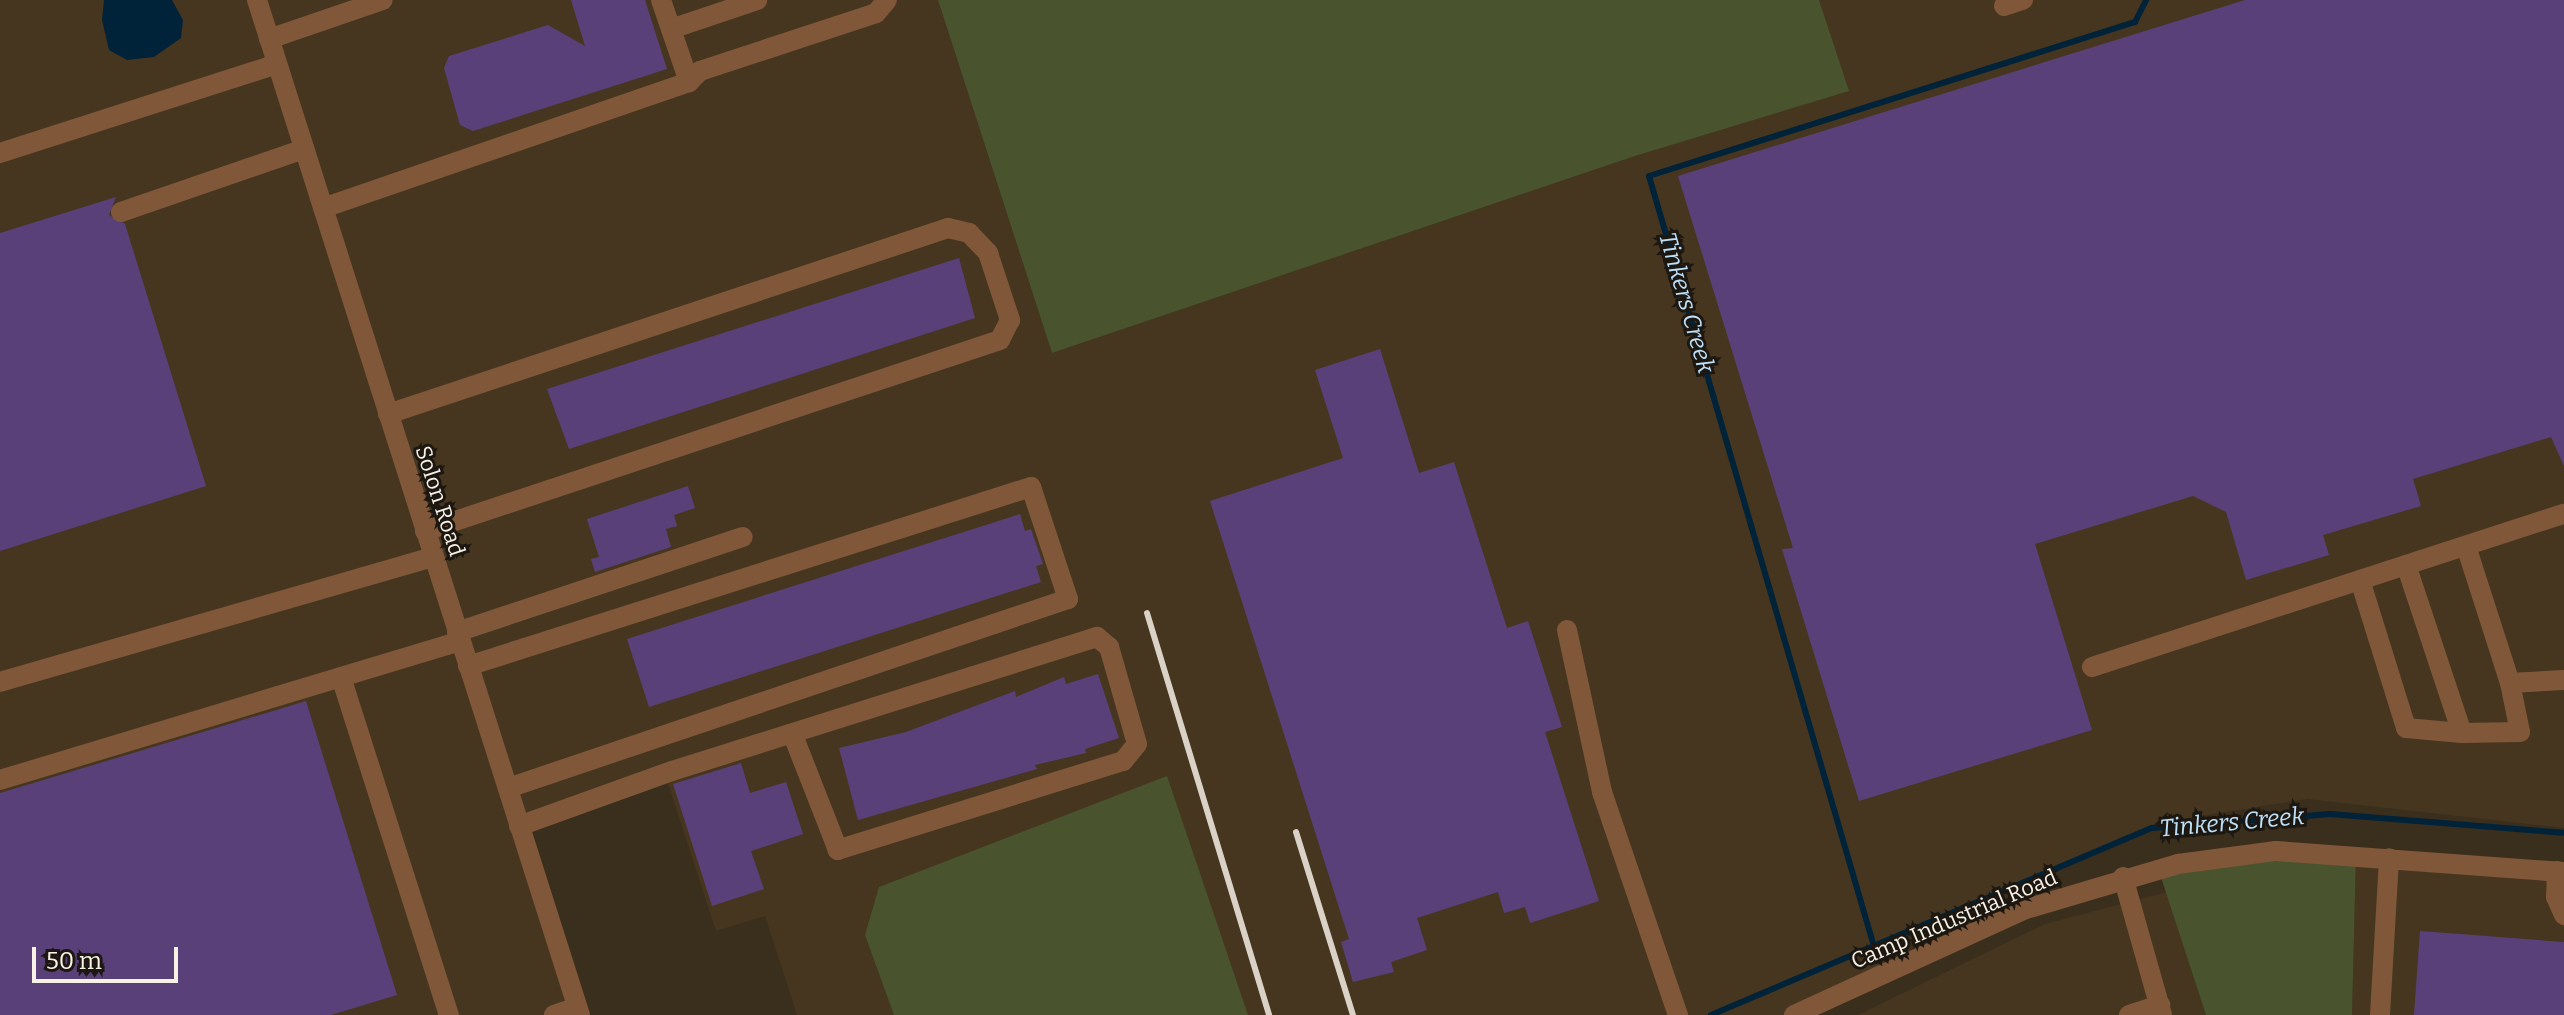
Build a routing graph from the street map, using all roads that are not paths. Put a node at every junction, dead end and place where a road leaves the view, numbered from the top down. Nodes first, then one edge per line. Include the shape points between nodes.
1 (257, 0) edge
2 (383, 0) edge
3 (661, 0) edge
4 (757, 0) edge
5 (887, 0) edge
6 (671, 29) junction
7 (269, 39) junction
8 (277, 64) junction
9 (689, 82) junction
10 (304, 149) junction
11 (0, 153) edge
12 (323, 208) junction
13 (121, 212) dead end
14 (388, 414) junction
15 (2564, 514) edge
16 (425, 531) junction
17 (743, 537) dead end
18 (2466, 546) junction
19 (433, 557) junction
20 (2406, 565) junction
21 (2360, 580) junction
22 (1567, 630) dead end
23 (458, 637) junction
24 (468, 666) junction
25 (2092, 667) dead end
26 (341, 677) junction
27 (2564, 680) edge
28 (0, 682) edge
29 (2510, 683) junction
30 (2462, 733) junction
31 (793, 735) junction
32 (0, 780) edge
33 (508, 788) junction
34 (519, 826) junction
35 (2389, 858) junction
36 (2561, 872) edge
37 (2123, 877) junction
38 (2564, 915) edge
39 (2161, 1010) edge
40 (579, 1011) edge
41 (449, 1015) edge
42 (554, 1015) edge
43 (1678, 1015) edge
44 (1794, 1015) edge
45 (2129, 1015) edge
46 (2380, 1015) edge

1 - 7 street, Solon Road
2 - 7 street
3 - 6 street
4 - 6 street
5 - 9 street via 876,13 700,71
6 - 9 street
7 - 8 street, Solon Road
8 - 10 street, Solon Road
8 - 11 street
9 - 12 street
10 - 12 street, Solon Road
10 - 13 street
12 - 14 street, Solon Road
14 - 16 street, Solon Road
14 - 16 street via 948,228 969,233 988,253 1010,320 1000,340
15 - 18 street
16 - 19 street, Solon Road
17 - 23 street
18 - 20 street
18 - 29 street
19 - 23 street, Solon Road
19 - 28 street
20 - 21 street
20 - 30 street
21 - 25 street
21 - 30 street via 2406,728
22 - 43 street via 1602,792
23 - 24 street, Solon Road
23 - 26 street
24 - 33 street, Solon Road
24 - 33 street via 1031,487 1068,599
26 - 32 street
26 - 41 street
27 - 29 street
29 - 30 street via 2520,732
31 - 31 street via 1097,637 1109,647 1137,744 1123,761 838,850
31 - 34 street
33 - 34 street, Solon Road
34 - 40 street, Solon Road
35 - 36 street, Camp Industrial Road
35 - 37 street, Camp Industrial Road via 2276,851
35 - 46 street
36 - 38 street via 2556,897
37 - 39 street
37 - 44 street, Camp Industrial Road via 2026,909
39 - 45 street
40 - 42 street

